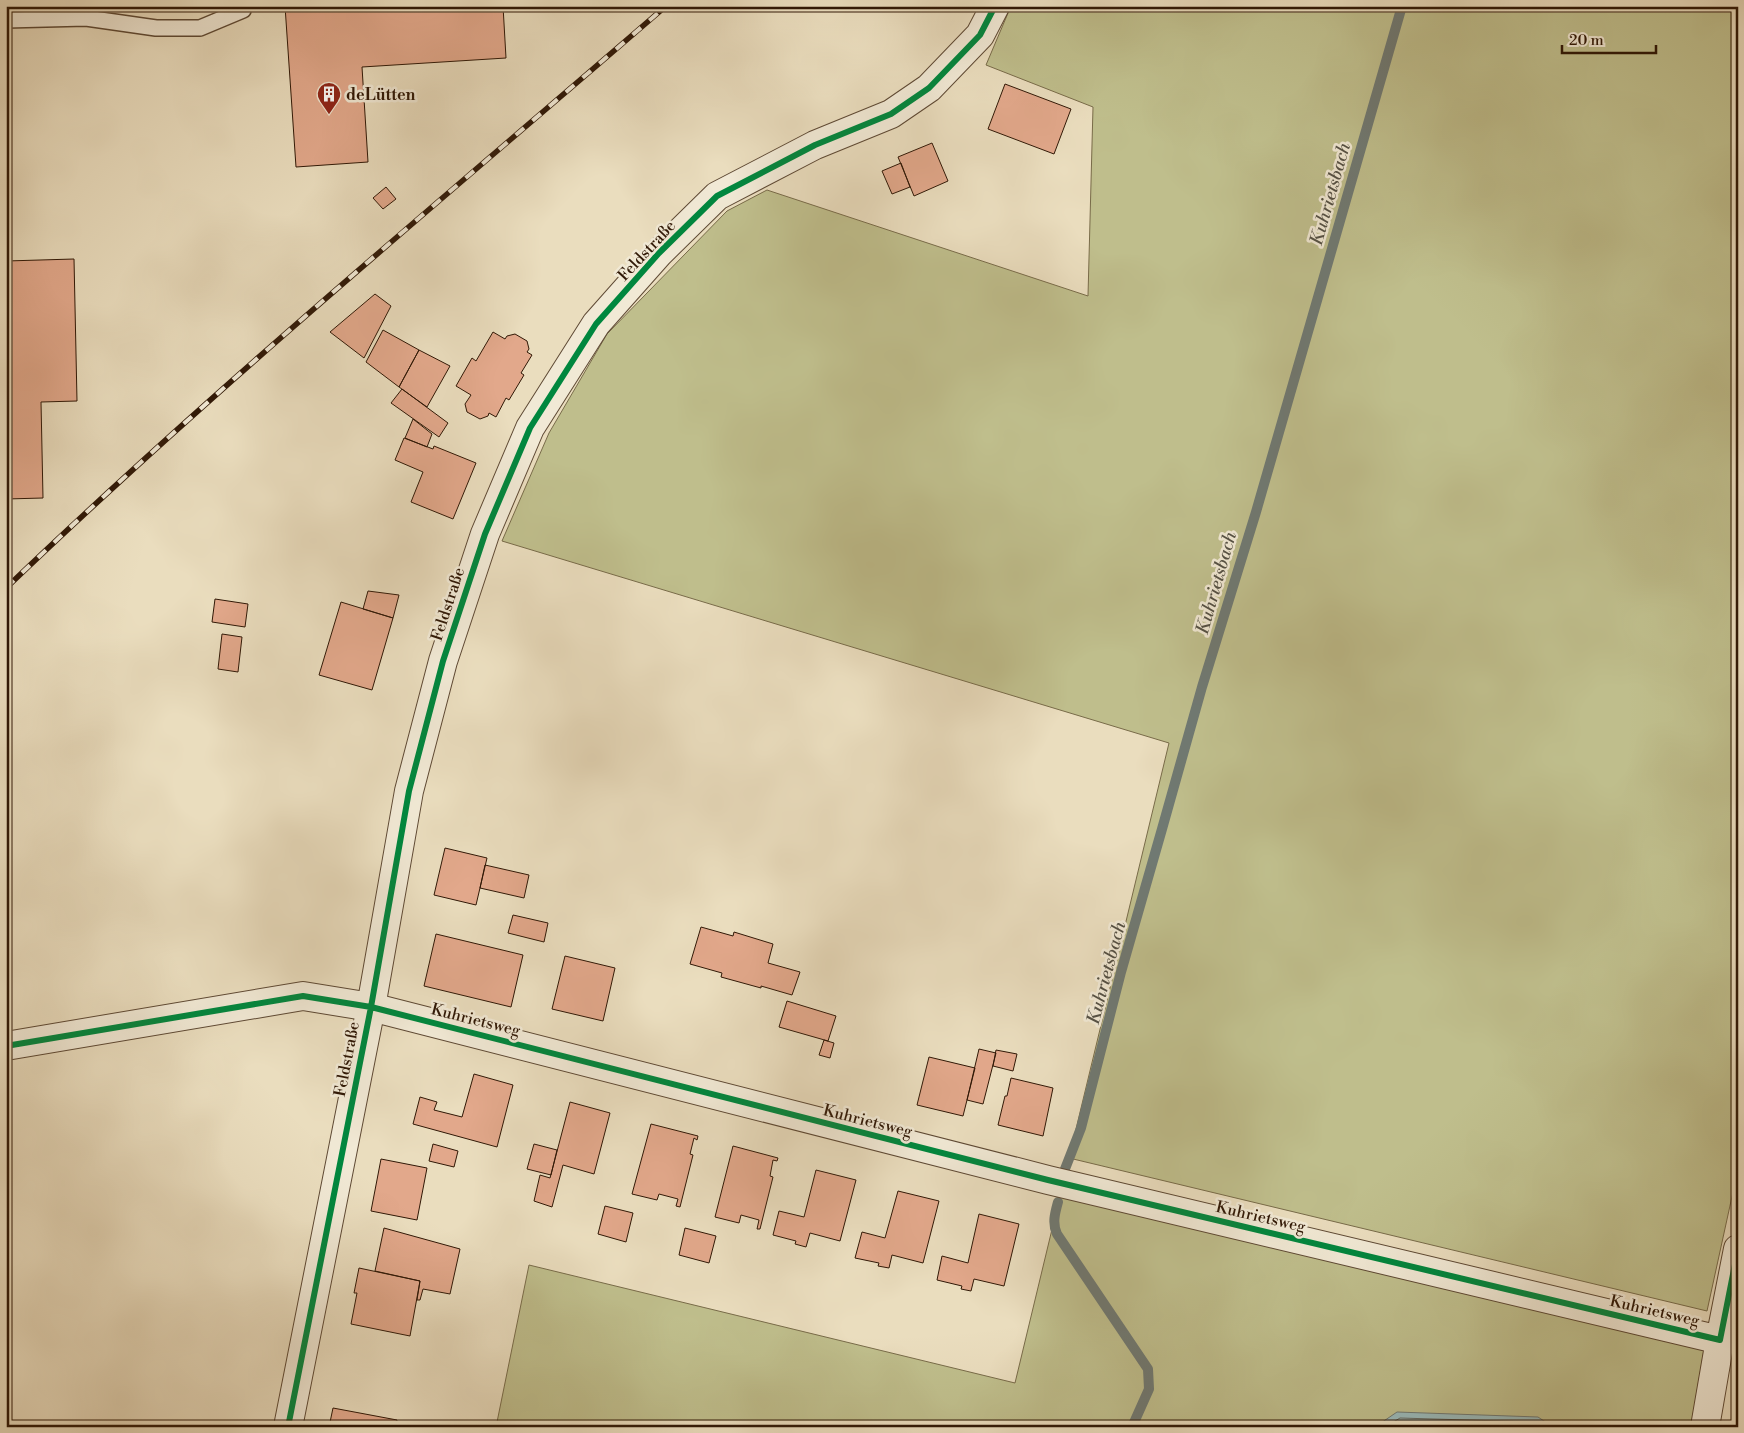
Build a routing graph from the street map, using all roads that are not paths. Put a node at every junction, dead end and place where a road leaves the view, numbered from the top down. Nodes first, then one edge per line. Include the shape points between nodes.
1 (243, 6) edge
2 (994, 6) edge
3 (6, 20) edge
4 (371, 1007) junction
5 (6, 1046) edge
6 (1738, 1250) edge
7 (1720, 1340) junction
8 (288, 1427) edge
9 (1705, 1427) edge

1 - 3 lane via 243,10 200,28 156,28 86,18
2 - 4 street, Feldstraße via 980,35 929,88 891,114 815,145 717,196 659,253 596,324 530,428 485,534 443,661 409,791
4 - 5 street, Kuhrietsweg via 303,996
4 - 7 street, Kuhrietsweg via 1038,1178
4 - 8 street, Feldstraße
6 - 7 street
7 - 9 street

